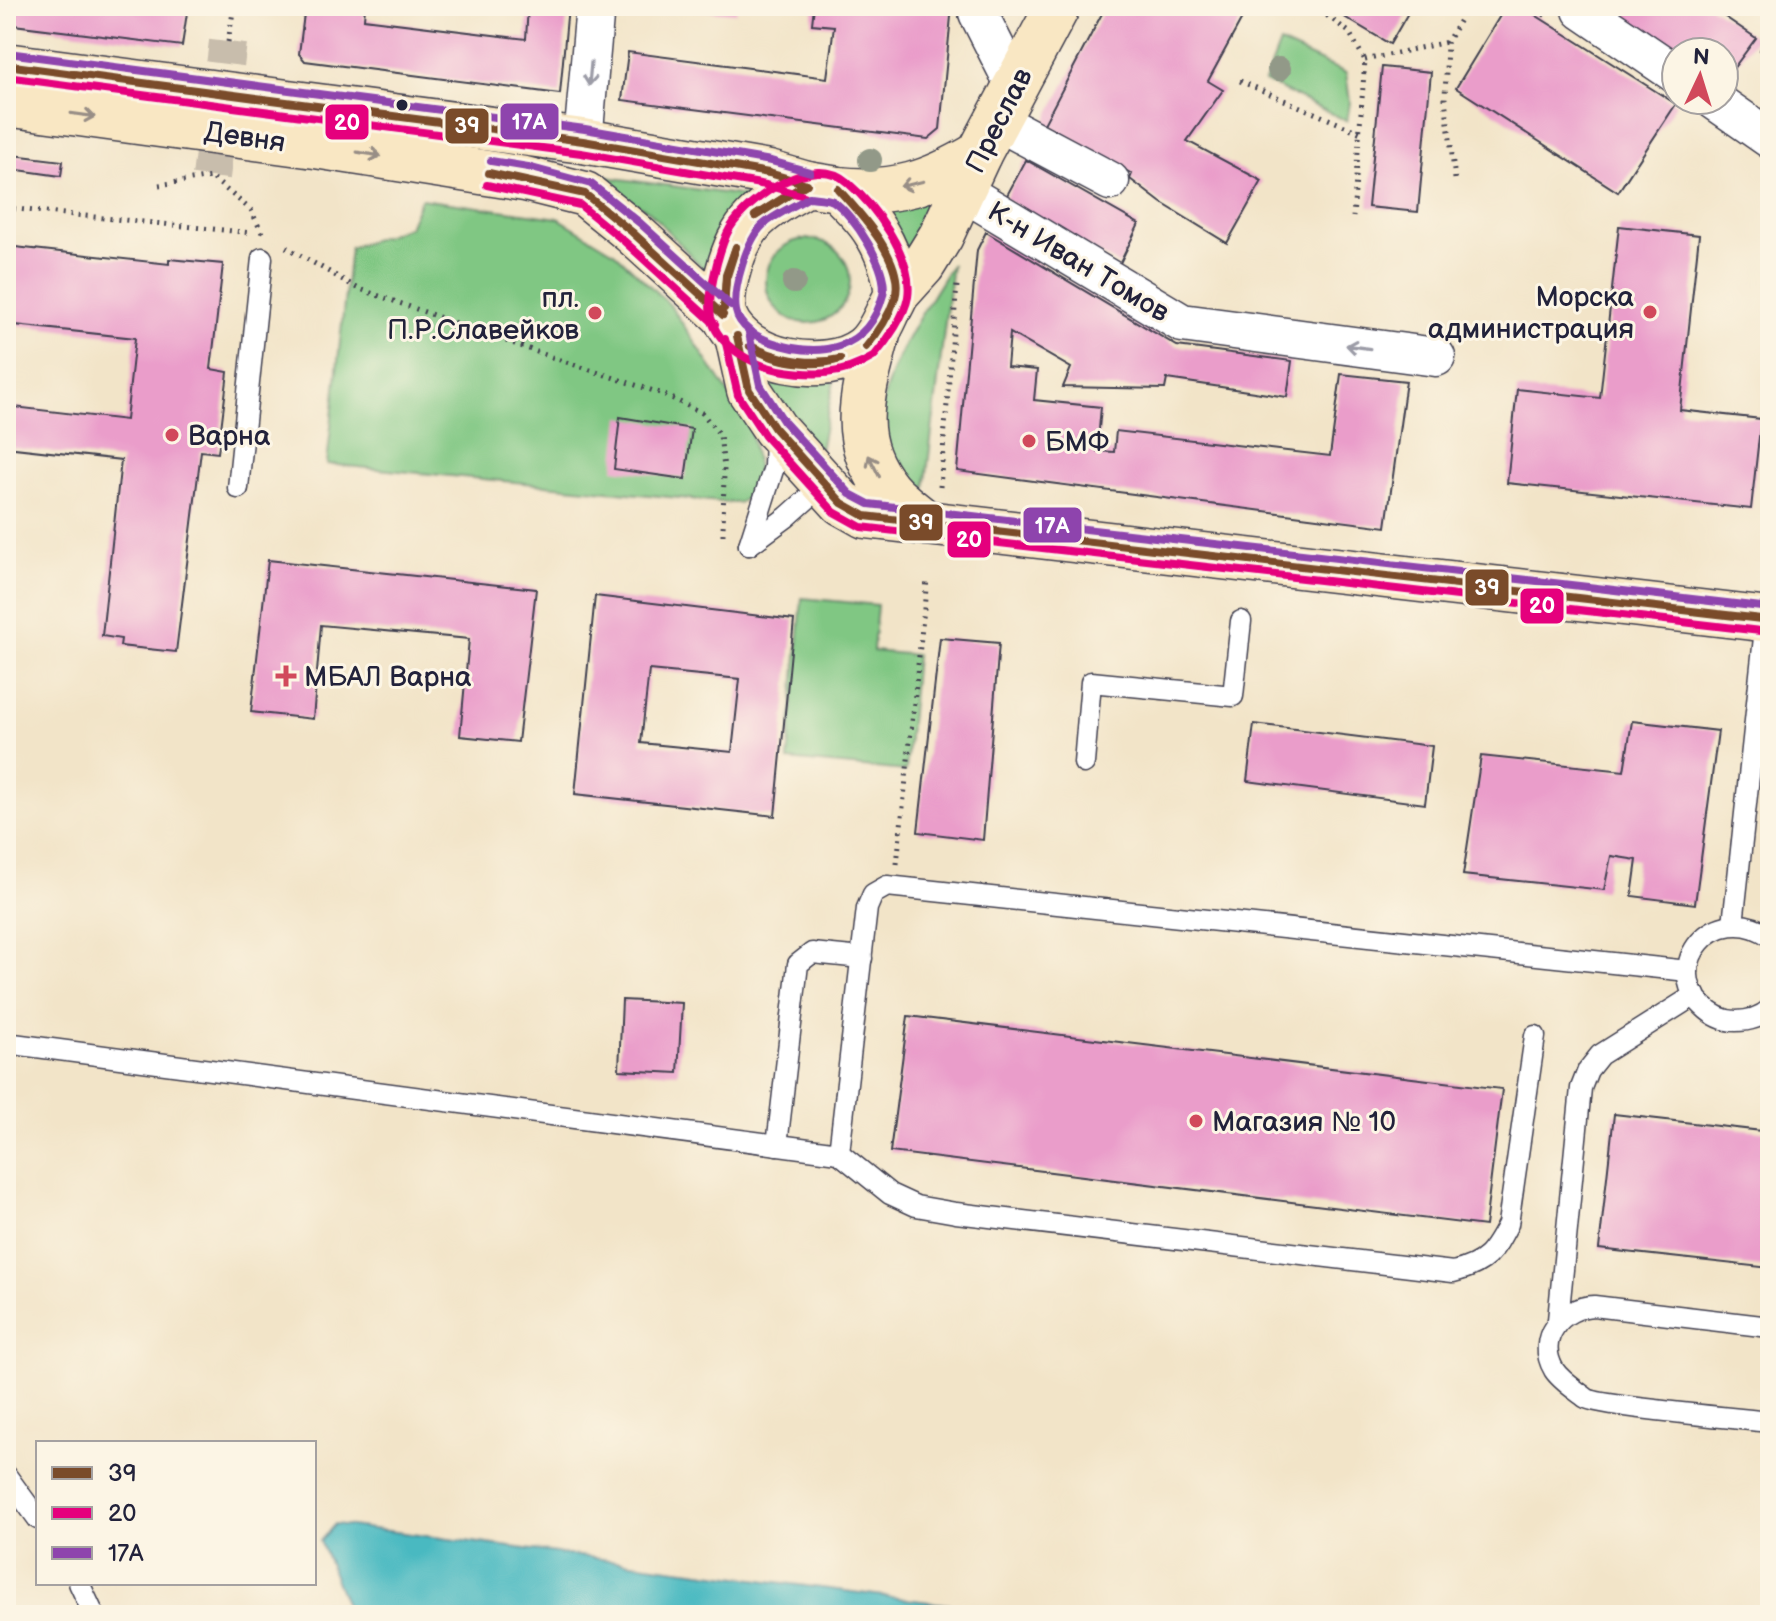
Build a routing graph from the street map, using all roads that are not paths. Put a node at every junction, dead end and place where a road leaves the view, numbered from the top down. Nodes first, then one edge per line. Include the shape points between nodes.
1 (595, 6) edge
2 (1058, 6) edge
3 (978, 9) edge
4 (1582, 10) dead end
5 (1660, 63) edge
6 (6, 65) edge
7 (6, 104) edge
8 (1737, 116) edge
9 (988, 138) junction
10 (1770, 139) edge
11 (583, 141) junction
12 (1110, 181) dead end
13 (823, 187) junction
14 (262, 258) dead end
15 (730, 326) junction
16 (878, 326) junction
17 (1436, 357) dead end
18 (775, 429) junction
19 (824, 484) junction
20 (238, 488) dead end
21 (931, 523) junction
22 (1768, 620) edge
23 (1241, 621) dead end
24 (1084, 763) dead end
25 (1733, 924) junction
26 (1770, 936) edge
27 (862, 958) junction
28 (1688, 971) junction
29 (1695, 995) junction
30 (1770, 1009) edge
31 (1535, 1036) dead end
32 (6, 1043) edge
33 (777, 1145) junction
34 (839, 1153) junction
35 (1558, 1320) junction
36 (1770, 1327) edge
37 (1770, 1422) edge
38 (6, 1475) edge
39 (36, 1516) edge
40 (80, 1585) edge
41 (94, 1615) edge

1 -> 11 street
2 - 9 main road, Преслав
3 - 9 street
4 - 5 street
6 - 11 main road, Девня
7 -> 15 main road, Девня via 345,150 585,194
8 - 10 street
9 - 12 street
9 -> 13 main road, Девня via 949,172 917,184 870,192
9 - 16 main road, Преслав via 941,236
17 -> 9 street, К-н Иван Томов via 1182,323
11 - 13 main road, Девня
13 - 15 main road via 755,216 739,236 726,279
13 - 16 main road via 874,229 892,266
14 - 20 lane
15 - 16 main road, Девня via 763,355 810,363 835,361
15 - 18 main road via 749,390
16 - 19 main road via 849,376
21 -> 16 main road via 889,492 863,442 860,411
18 - 19 main road
18 - 19 lane via 774,467 749,545
19 - 21 main road via 865,516
21 - 22 main road
22 - 25 lane
23 - 24 lane via 1233,696 1091,682
25 - 26 lane via 1756,927
25 - 28 lane via 1702,939
27 - 28 lane via 869,900 879,889 894,885
27 - 33 lane via 812,953 798,964
27 - 34 lane
28 - 29 lane
29 - 30 lane via 1712,1014 1729,1021 1748,1021
29 - 35 lane via 1600,1055 1588,1070 1581,1088
31 - 34 lane via 1508,1224 1495,1249 1477,1266 1453,1272 916,1206 890,1194
32 - 33 lane
33 - 34 lane
35 - 36 lane via 1568,1311 1594,1306
35 - 37 lane via 1548,1344 1549,1358 1563,1380 1589,1401
38 - 39 lane
40 - 41 lane

